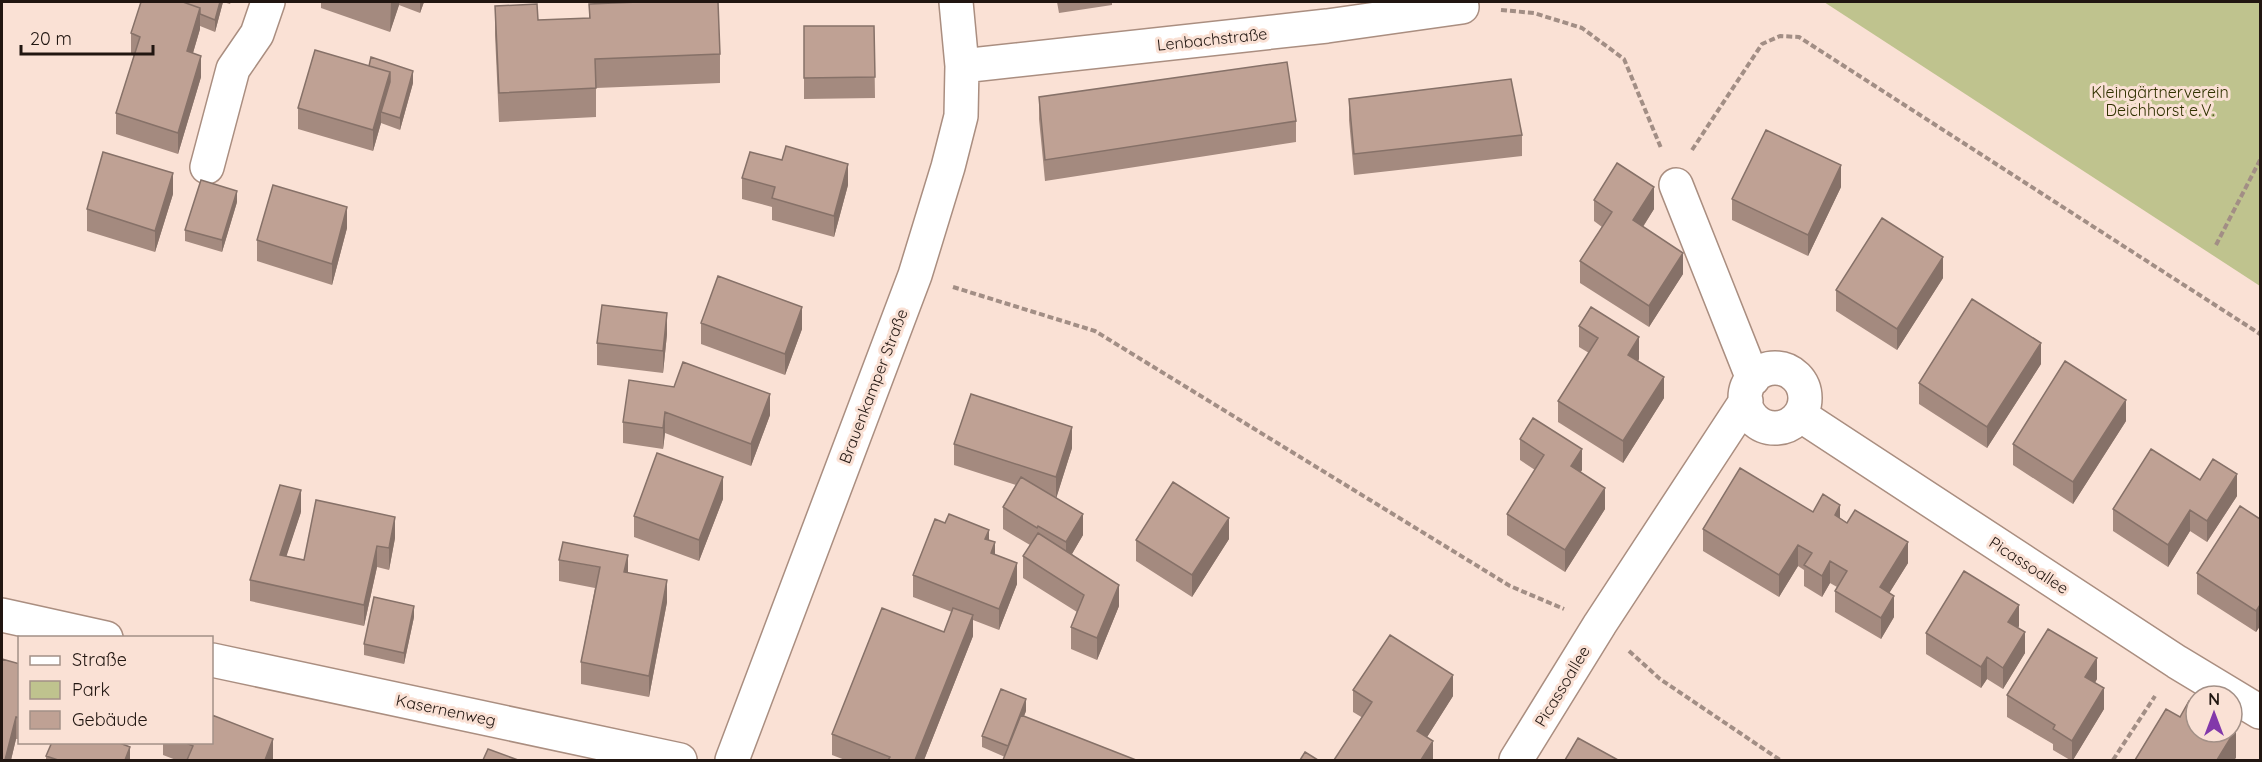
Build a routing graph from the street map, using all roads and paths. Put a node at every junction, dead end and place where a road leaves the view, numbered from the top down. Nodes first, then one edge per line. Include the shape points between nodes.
1 (268, 2) edge
2 (956, 2) edge
3 (1462, 4) edge
4 (962, 66) junction
5 (2260, 160) edge
6 (207, 167) dead end
7 (1674, 182) junction
8 (2216, 245) dead end
9 (915, 275) junction
10 (2260, 334) edge
11 (1749, 390) junction
12 (1800, 415) junction
13 (2, 615) edge
14 (1600, 624) junction
15 (97, 636) edge
16 (213, 660) edge
17 (2177, 662) junction
18 (2260, 712) edge
19 (680, 760) edge
20 (732, 760) edge
21 (1516, 760) edge
22 (1780, 760) edge
23 (2113, 760) edge

1 - 6 street via 257,34 233,69
2 - 4 street, Brauenkamper Straße
3 - 4 street, Lenbachstraße via 1327,26
3 - 7 path via 1534,13 1582,28 1624,59
4 - 9 street, Brauenkamper Straße via 961,117
5 - 8 path
7 - 10 path via 1762,44 1780,36 1799,38
7 - 11 street
9 - 14 path via 1095,331 1510,586
9 - 20 street, Brauenkamper Straße
11 - 12 street via 1755,420 1773,428 1783,427
11 - 12 street via 1760,372 1770,368 1790,371 1798,378 1805,396
11 - 14 street, Picassoallee
12 - 17 street, Picassoallee
13 - 15 street
14 - 21 street, Picassoallee
14 - 22 path via 1660,679
16 - 19 street, Kasernenweg
17 - 18 street, Picassoallee
17 - 23 path

